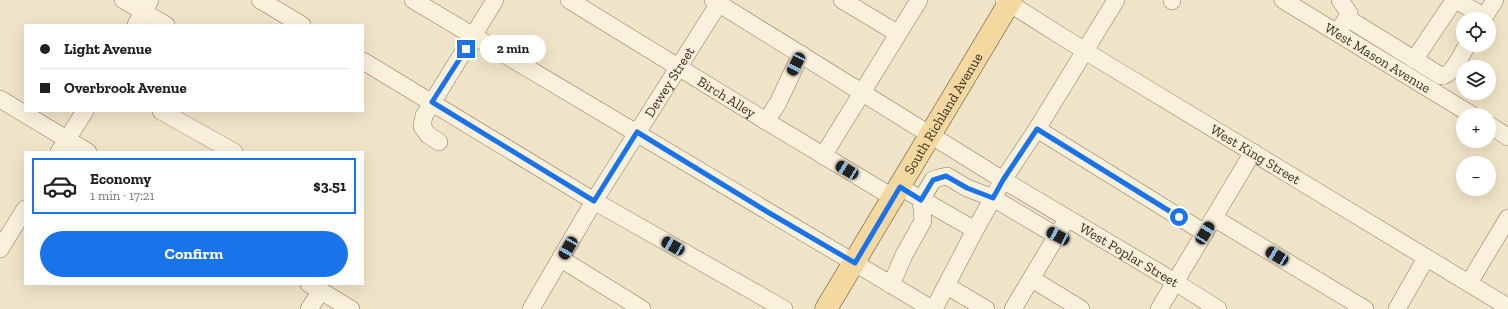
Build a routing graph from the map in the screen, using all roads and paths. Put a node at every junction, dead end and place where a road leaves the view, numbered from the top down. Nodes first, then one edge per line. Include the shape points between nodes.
1 (123, 0) edge
2 (260, 0) edge
3 (413, 0) edge
4 (495, 0) edge
5 (568, 0) edge
6 (842, 0) edge
7 (919, 0) edge
8 (1116, 0) edge
9 (1283, 0) edge
10 (1340, 0) edge
11 (1495, 0) edge
12 (718, 1) edge
13 (1008, 1) edge
14 (143, 12) edge
15 (1475, 12) edge
16 (1488, 12) edge
17 (1347, 18) junction
18 (164, 24) edge
19 (300, 24) edge
20 (897, 33) junction
21 (1337, 33) junction
22 (474, 36) junction
23 (1086, 51) junction
24 (1463, 52) edge
25 (801, 54) junction
26 (1414, 60) junction
27 (364, 62) edge
28 (678, 68) junction
29 (862, 92) junction
30 (0, 99) edge
31 (432, 102) junction
32 (1460, 108) edge
33 (84, 112) edge
34 (163, 112) edge
35 (766, 121) junction
36 (1037, 129) junction
37 (1496, 130) edge
38 (637, 132) junction
39 (931, 135) junction
40 (1508, 137) edge
41 (439, 142) dead end
42 (63, 146) edge
43 (84, 151) edge
44 (232, 151) edge
45 (1253, 152) junction
46 (823, 156) junction
47 (1003, 180) junction
48 (897, 193) junction
49 (993, 198) junction
50 (921, 200) junction
51 (594, 201) junction
52 (24, 211) edge
53 (1066, 218) junction
54 (1214, 218) junction
55 (1508, 218) edge
56 (975, 230) junction
57 (1205, 233) junction
58 (1058, 236) junction
59 (0, 249) edge
60 (1426, 258) junction
61 (561, 259) junction
62 (855, 263) junction
63 (1032, 279) junction
64 (1175, 282) junction
65 (1469, 283) junction
66 (892, 285) junction
67 (947, 286) junction
68 (315, 288) edge
69 (1508, 307) edge
70 (309, 309) edge
71 (351, 309) edge
72 (531, 309) edge
73 (642, 309) edge
74 (784, 309) edge
75 (826, 309) edge
76 (933, 309) edge
77 (986, 309) edge
78 (1013, 309) edge
79 (1081, 309) edge
80 (1159, 309) edge
81 (1218, 309) edge
82 (1365, 309) edge
83 (1397, 309) edge

1 - 14 street
2 - 19 street
3 - 22 street
4 - 22 street
5 - 28 street, Birch Alley
6 - 20 street
7 - 20 street
8 - 23 street
9 - 21 street, West Mason Avenue
10 - 17 street via 1349,12
11 - 16 street
12 - 25 street, West Poplar Street
12 - 28 street, Dewey Street
13 - 23 street, West King Street
13 - 39 main road, South Richland Avenue
14 - 18 street
15 - 26 street via 1459,2 1453,2
17 - 21 street
17 - 26 street
20 - 29 street
21 - 32 street, West Mason Avenue
22 - 31 street
22 - 38 street
23 - 36 street
23 - 45 street, West King Street
24 - 26 street via 1445,76
25 - 29 street, West Poplar Street
25 - 35 street via 778,103
27 - 31 street
28 - 35 street, Birch Alley
28 - 38 street, Dewey Street
29 - 39 street, West Poplar Street
29 - 46 street
30 - 42 street
31 - 41 street via 422,126 428,135
31 - 51 street
33 - 42 street
34 - 44 street
35 - 46 street, Birch Alley
36 - 47 street
36 - 57 street
37 - 40 street
38 - 51 street, Dewey Street
38 - 62 street
39 - 47 street, West Poplar Street
39 - 48 main road, South Richland Avenue
42 - 43 street
45 - 54 street
45 - 60 street, West King Street
46 - 48 street, Birch Alley
47 - 49 street
47 - 53 street, West Poplar Street
48 - 50 street, Birch Alley
48 - 62 main road, South Richland Avenue
49 - 50 street via 946,176 933,180
49 - 56 street
49 - 58 street
50 - 56 street, Birch Alley
50 - 66 street via 923,221 904,255
51 - 61 street, Dewey Street
51 - 74 street
52 - 59 street
53 - 58 street
53 - 64 street, West Poplar Street
54 - 57 street
54 - 82 street
55 - 65 street
56 - 67 street
57 - 64 street
58 - 63 street
60 - 65 street, West King Street
60 - 83 street
61 - 72 street, Dewey Street
61 - 73 street
62 - 66 street
62 - 75 main road, South Richland Avenue
63 - 78 street
63 - 79 street
64 - 80 street
64 - 81 street, West Poplar Street
65 - 69 street, West King Street
66 - 76 street
67 - 76 street
67 - 77 street
68 - 70 street
68 - 71 street

